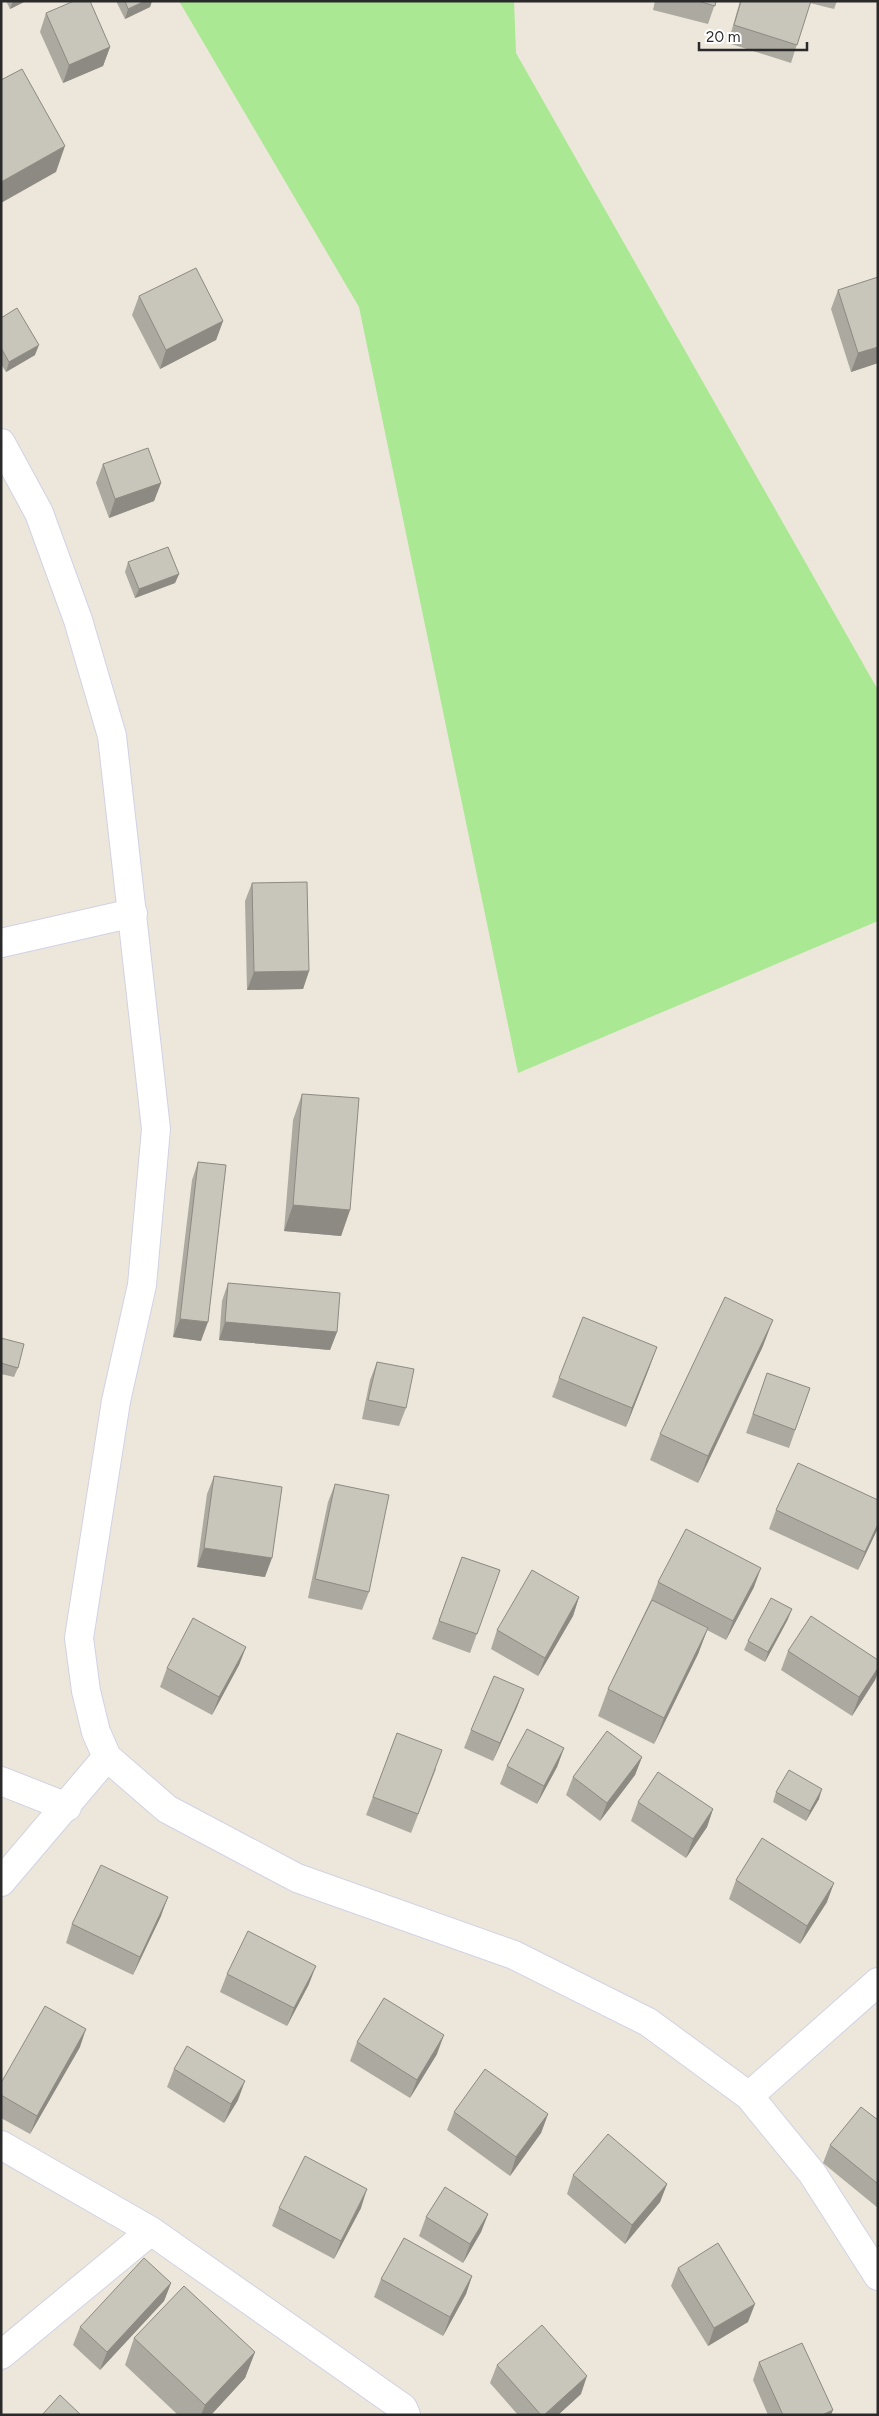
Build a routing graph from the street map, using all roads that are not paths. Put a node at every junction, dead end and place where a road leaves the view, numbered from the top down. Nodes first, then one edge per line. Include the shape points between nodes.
1 (1, 443) edge
2 (133, 913) junction
3 (1, 943) edge
4 (107, 1757) junction
5 (1, 1781) edge
6 (67, 1807) junction
7 (1, 1882) edge
8 (878, 1982) edge
9 (749, 2096) junction
10 (1, 2145) edge
11 (151, 2231) junction
12 (878, 2276) edge
13 (1, 2355) edge
14 (406, 2415) edge

1 - 2 street via 39,513 78,620 112,736
2 - 3 street
2 - 4 street via 156,1129 142,1285 116,1401 78,1638 86,1692 96,1732
4 - 6 street
4 - 9 street via 167,1809 297,1878 514,1955 648,2022
5 - 6 street
6 - 7 street
8 - 9 street
9 - 12 street via 812,2173
10 - 11 street
11 - 13 street
11 - 14 street via 403,2408

